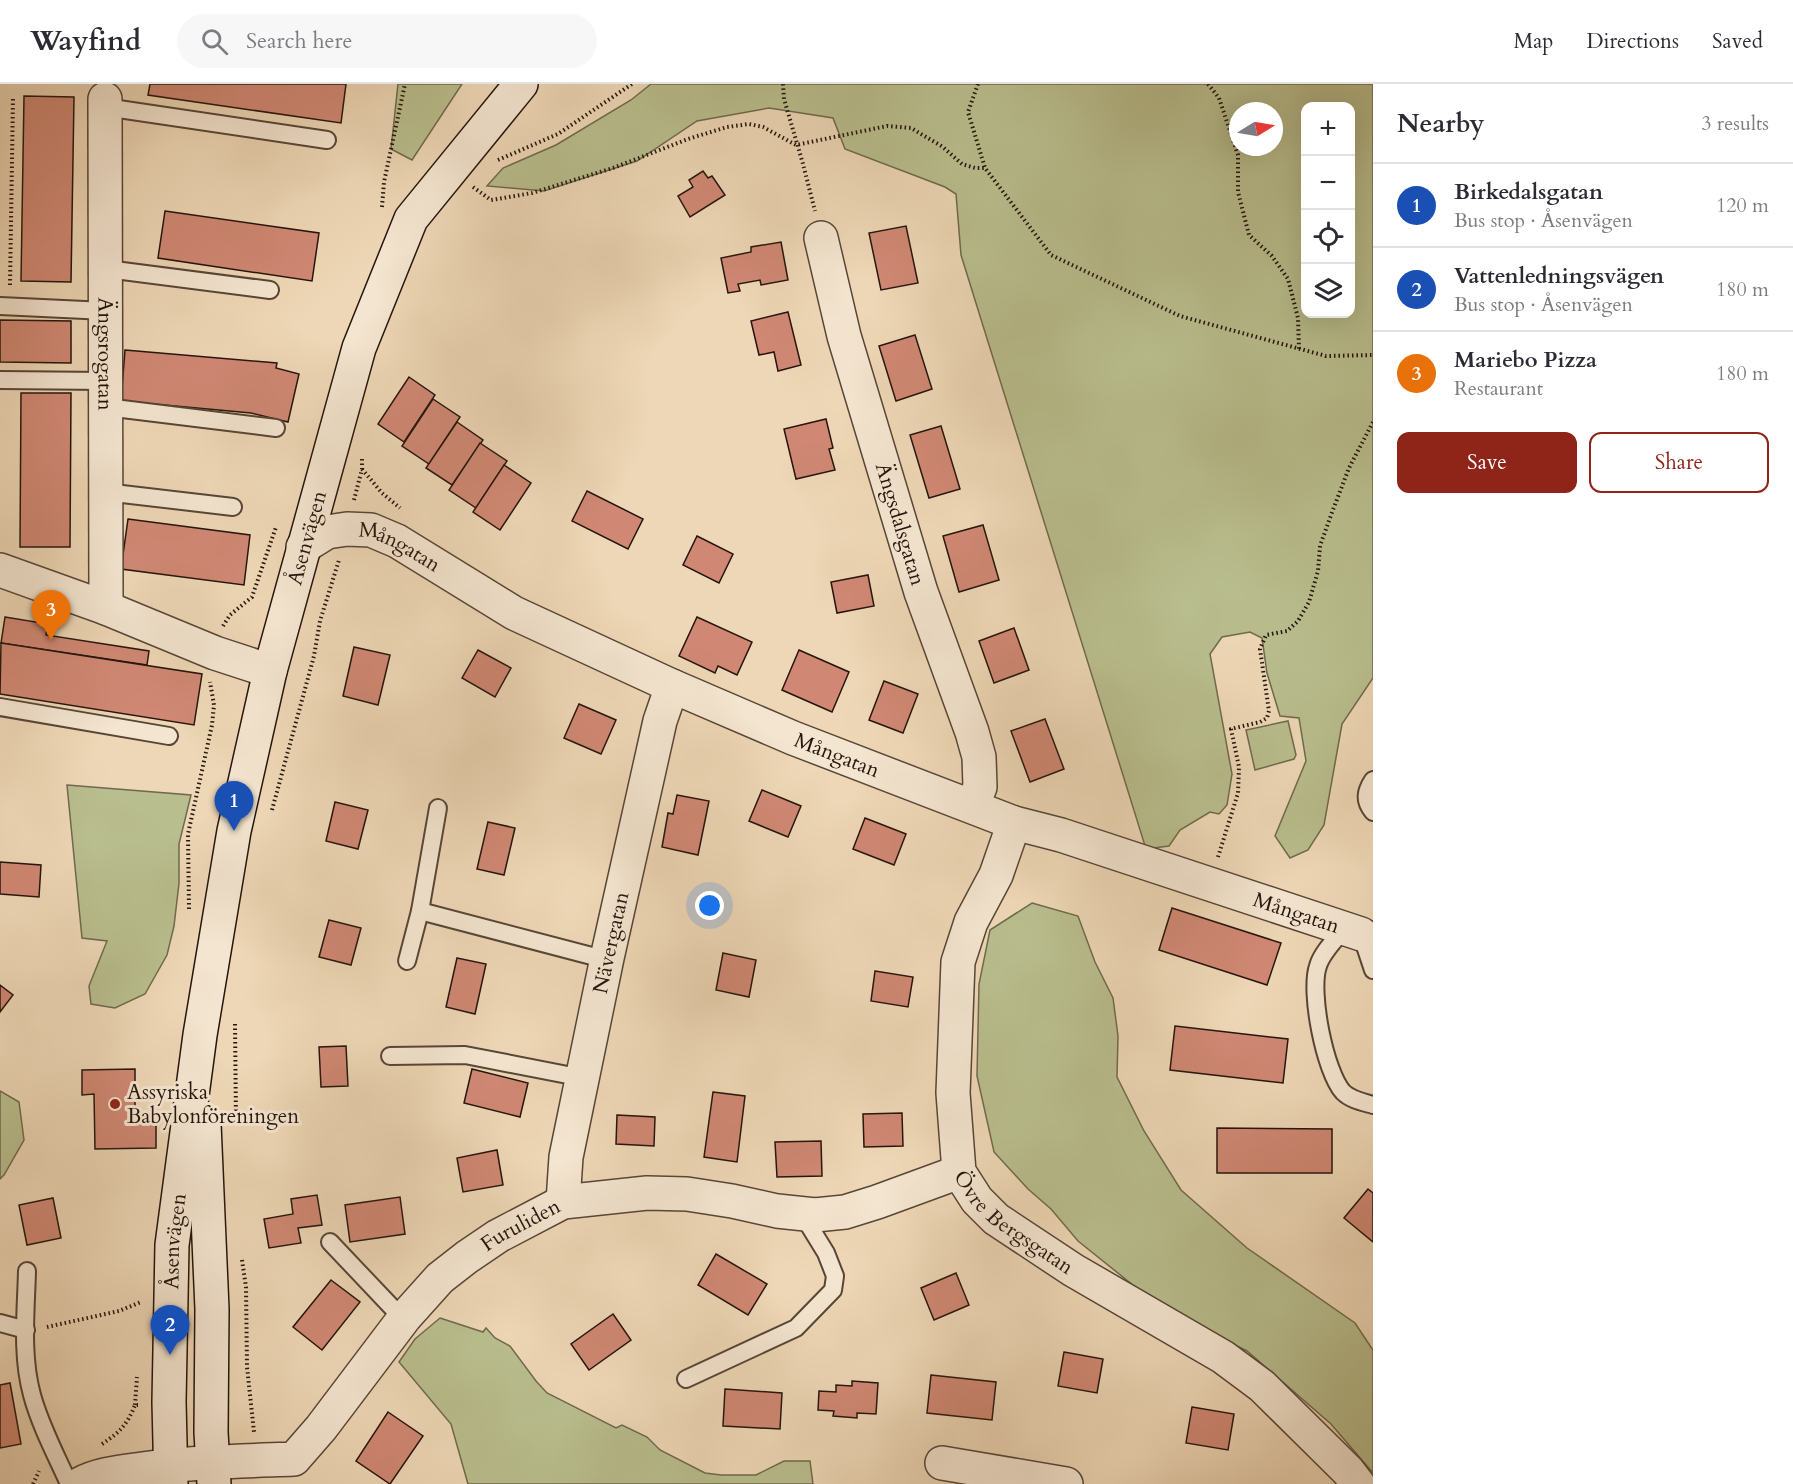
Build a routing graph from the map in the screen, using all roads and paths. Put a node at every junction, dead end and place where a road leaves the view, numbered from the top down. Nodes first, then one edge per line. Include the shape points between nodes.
1 (521, 84) edge
2 (632, 84) edge
3 (783, 84) edge
4 (978, 84) edge
5 (1208, 84) edge
6 (13, 97) dead end
7 (105, 103) joint
8 (327, 140) dead end
9 (796, 145) junction
10 (494, 161) dead end
11 (985, 168) junction
12 (467, 183) dead end
13 (821, 238) joint
14 (107, 269) junction
15 (270, 290) dead end
16 (5, 306) edge
17 (106, 311) junction
18 (1299, 349) junction
19 (1373, 355) edge
20 (0, 380) edge
21 (106, 394) junction
22 (1373, 422) edge
23 (276, 428) dead end
24 (362, 458) dead end
25 (105, 492) junction
26 (233, 507) dead end
27 (347, 528) junction
28 (303, 547) junction
29 (0, 570) edge
30 (106, 608) junction
31 (270, 671) junction
32 (672, 686) junction
33 (0, 707) edge
34 (169, 736) dead end
35 (1373, 780) edge
36 (972, 806) junction
37 (438, 808) dead end
38 (1373, 812) edge
39 (270, 816) dead end
40 (1014, 824) junction
41 (1210, 884) junction
42 (420, 911) junction
43 (1359, 932) edge
44 (608, 960) junction
45 (408, 961) dead end
46 (1373, 970) edge
47 (235, 1020) dead end
48 (200, 1035) junction
49 (390, 1056) dead end
50 (583, 1078) junction
51 (1373, 1105) edge
52 (236, 1125) dead end
53 (959, 1172) junction
54 (563, 1202) junction
55 (802, 1214) junction
56 (330, 1242) dead end
57 (242, 1257) dead end
58 (27, 1271) dead end
59 (142, 1302) dead end
60 (403, 1319) junction
61 (0, 1323) edge
62 (26, 1336) junction
63 (686, 1379) dead end
64 (250, 1398) junction
65 (211, 1400) junction
66 (169, 1402) junction
67 (99, 1446) dead end
68 (58, 1458) junction
69 (254, 1460) junction
70 (942, 1463) dead end
71 (300, 1472) edge
72 (213, 1473) edge
73 (170, 1475) edge
74 (33, 1484) edge
75 (69, 1484) edge
76 (80, 1484) edge
77 (1066, 1484) edge
78 (1358, 1484) edge

1 - 28 street, Åsenvägen via 411,219 359,348
2 - 10 path via 558,134
3 - 9 path
4 - 11 path via 968,112
5 - 18 path via 1219,98 1238,155 1238,192 1249,235 1272,256 1288,279 1298,318
6 - 16 path
7 - 8 lane
7 - 14 street, Ängsrogatan
9 - 11 path via 887,126 911,128 944,147 962,164
9 - 12 path via 749,124 688,139 532,193 491,200
9 - 13 path
11 - 18 path via 1051,255 1180,316
13 - 36 street, Ängsdalsgatan via 844,336 921,592 979,758 980,787
14 - 15 lane
14 - 17 street, Ängsrogatan
16 - 17 lane
17 - 21 street, Ängsrogatan
18 - 19 path via 1326,356
20 - 21 lane
21 - 23 lane
21 - 25 street, Ängsrogatan
22 - 41 path via 1331,515 1320,546 1309,602 1298,621 1287,631 1266,635 1260,649 1267,718 1231,729 1239,766 1238,793
24 - 27 path
25 - 26 lane
25 - 30 street, Ängsrogatan
27 - 28 street, Mångatan via 327,532
27 - 32 street, Mångatan via 371,530 398,541 514,613
27 - 39 path
28 - 31 street, Åsenvägen
29 - 30 street
30 - 31 street via 214,653
31 - 48 street, Åsenvägen via 234,831
32 - 36 street, Mångatan via 793,738
32 - 44 street, Nävergatan via 660,721
33 - 34 lane
35 - 38 lane via 1365,798
36 - 40 street, Mångatan
37 - 42 lane
40 - 41 street, Mångatan via 1061,835
40 - 53 street, Övre Bergsgatan via 958,962 953,1094
41 - 43 street, Mångatan
42 - 44 lane
42 - 45 lane
43 - 46 lane, Mångatan
43 - 51 lane via 1318,964 1314,981 1333,1074 1344,1092
44 - 50 street, Nävergatan
47 - 52 path
48 - 65 street, Åsenvägen via 212,1309
48 - 66 street, Åsenvägen via 172,1245
49 - 50 lane via 465,1055
50 - 54 street, Nävergatan via 566,1156
53 - 55 street, Furuliden via 845,1212
53 - 78 street, Övre Bergsgatan via 977,1200 996,1219 1073,1270 1223,1357 1262,1386
54 - 55 street, Furuliden via 647,1193 687,1194
54 - 60 street, Furuliden via 467,1257 440,1278
55 - 63 lane via 836,1276 833,1290 796,1328
56 - 60 lane
57 - 64 path
58 - 62 lane
59 - 62 path
60 - 71 street, Furuliden via 321,1428
61 - 62 lane
62 - 68 lane via 32,1394
64 - 65 path
64 - 69 path
65 - 72 street, Åsenvägen
66 - 67 path via 135,1405 123,1429
66 - 73 street, Åsenvägen
68 - 74 path via 40,1468
68 - 75 lane
69 - 71 street, Furuliden
69 - 72 street, Furuliden
70 - 77 street
72 - 73 street, Furuliden
73 - 76 street, Furuliden via 113,1473

